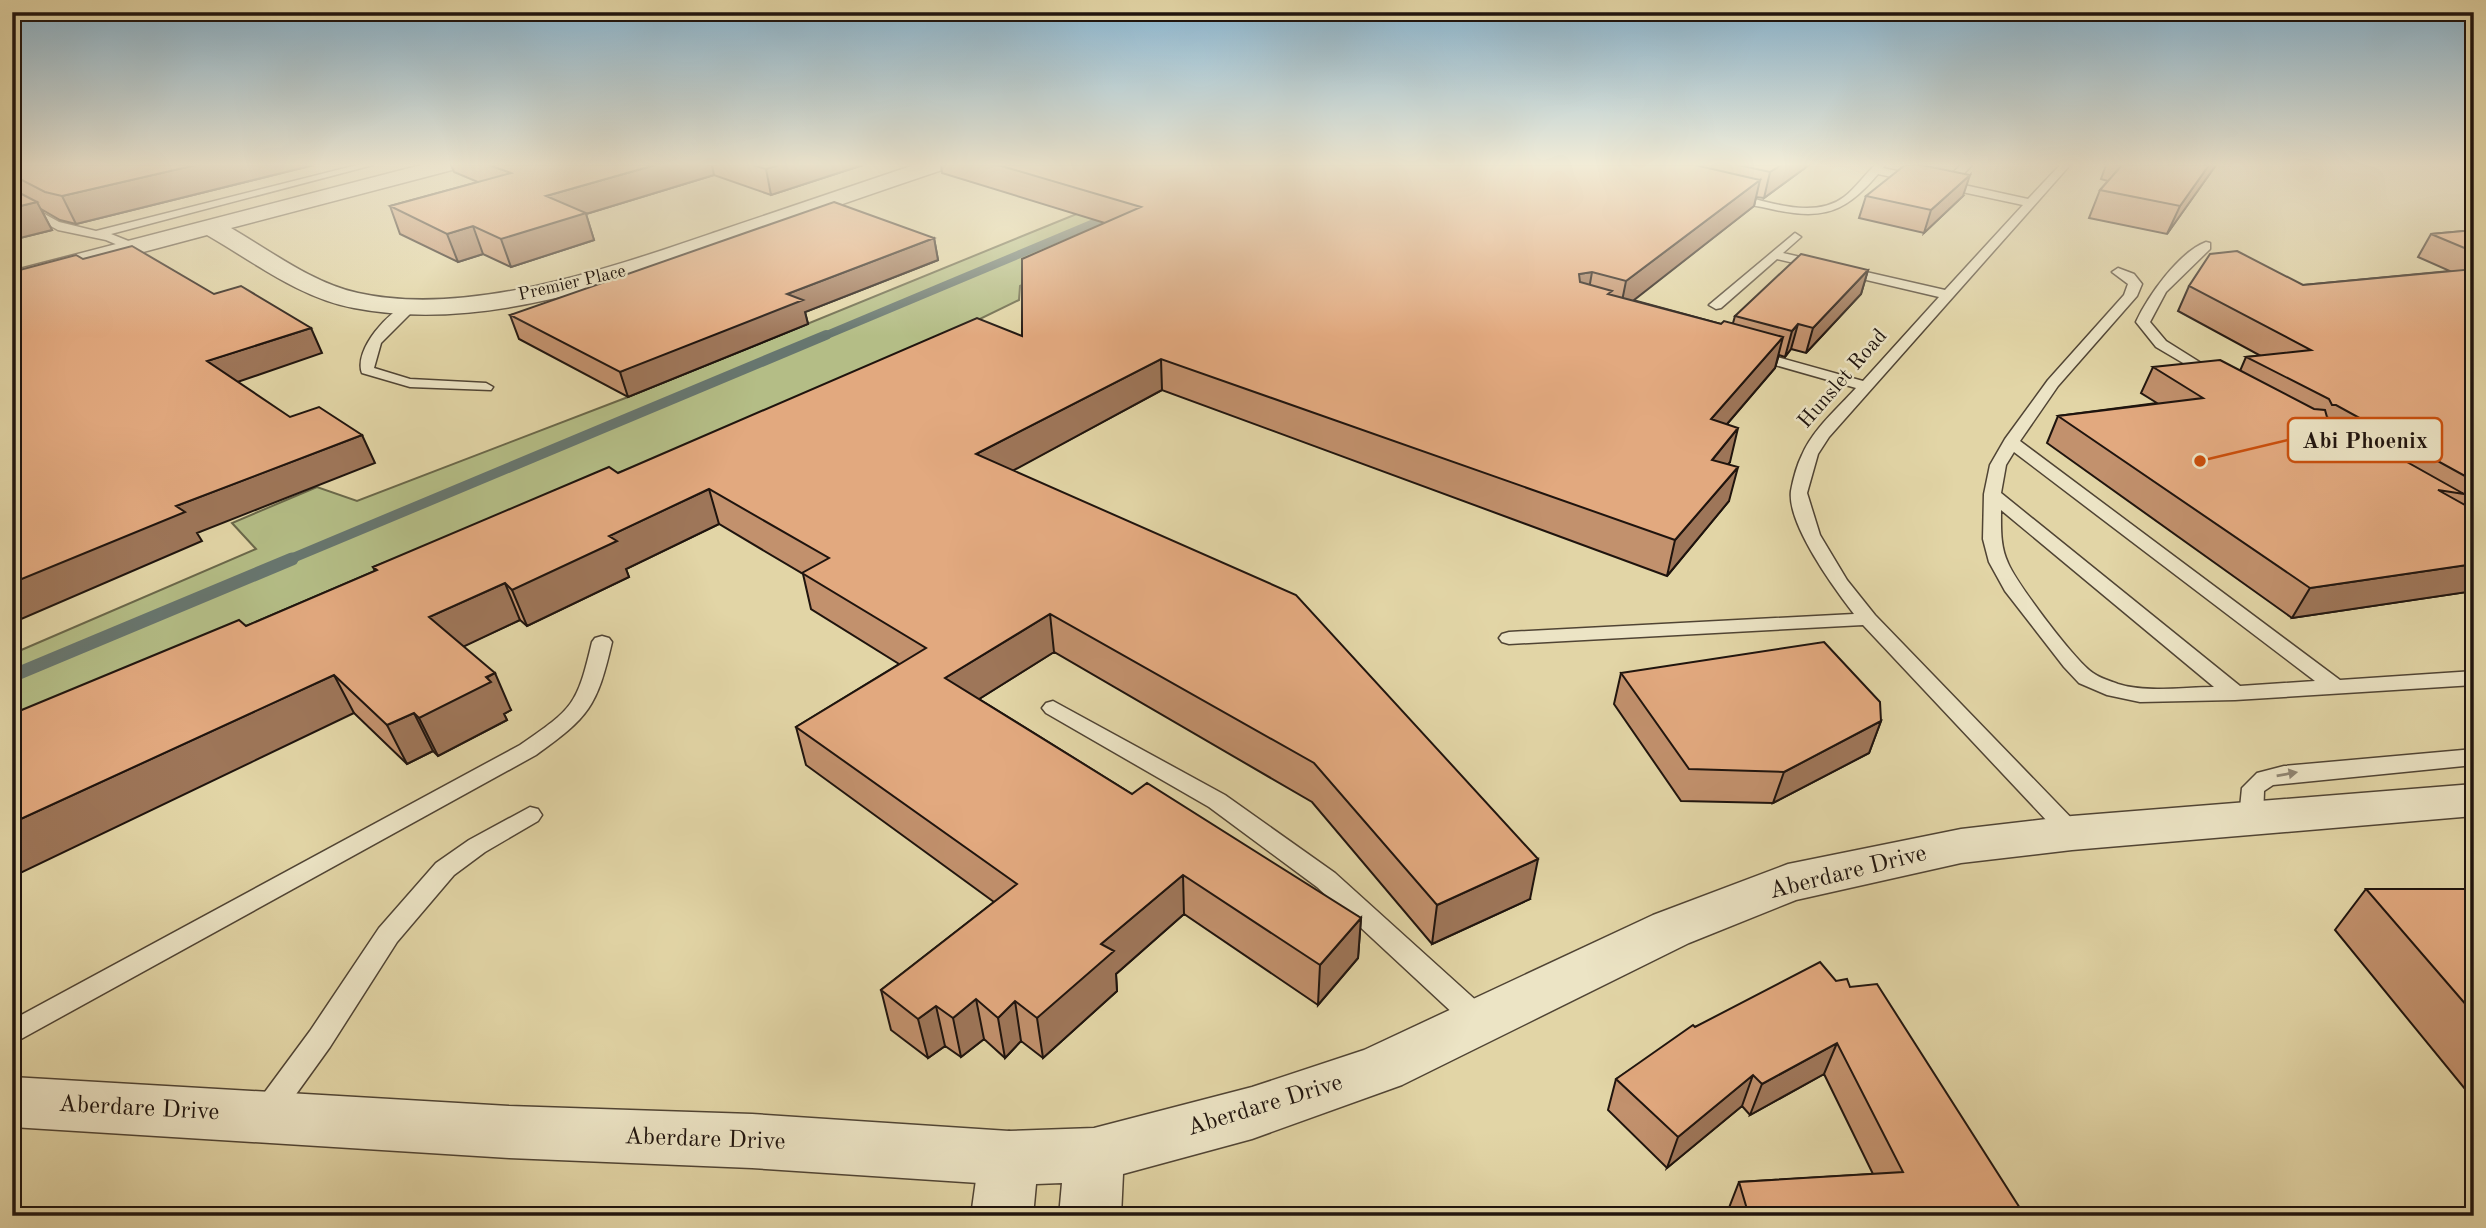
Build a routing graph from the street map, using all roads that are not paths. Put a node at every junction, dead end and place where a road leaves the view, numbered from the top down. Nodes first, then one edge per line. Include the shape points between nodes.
1 (53, 222) edge
2 (143, 222) edge
3 (225, 222) edge
4 (766, 222) edge
5 (2015, 222) edge
6 (211, 226) junction
7 (101, 233) junction
8 (1795, 237) dead end
9 (2206, 246) dead end
10 (132, 247) junction
11 (1774, 255) junction
12 (2118, 272) dead end
13 (12, 279) edge
14 (1949, 295) junction
15 (1716, 305) dead end
16 (411, 306) junction
17 (1737, 350) edge
18 (2224, 383) edge
19 (1866, 386) junction
20 (486, 387) dead end
21 (2011, 442) junction
22 (1992, 494) junction
23 (1868, 619) junction
24 (1509, 638) dead end
25 (602, 642) dead end
26 (2474, 678) edge
27 (2336, 687) junction
28 (2235, 693) junction
29 (1053, 708) dead end
30 (2474, 757) edge
31 (2474, 800) edge
32 (530, 815) dead end
33 (2251, 818) junction
34 (2072, 833) junction
35 (1481, 1022) junction
36 (12, 1033) edge
37 (12, 1101) edge
38 (263, 1116) junction
39 (1094, 1155) junction
40 (1009, 1158) junction
41 (1002, 1216) edge
42 (1090, 1216) edge

1 - 7 lane
2 - 7 lane
3 - 6 street
4 - 16 street, Premier Place via 612,276 557,290
5 - 14 lane, Hunslet Road
6 - 10 street
6 - 16 street, Premier Place via 324,291 364,302
7 - 10 lane
8 - 11 lane
9 - 18 lane via 2169,279 2143,322 2161,344
10 - 13 street
11 - 14 lane
11 - 15 lane
12 - 21 lane via 2135,284 2130,296 2053,383
14 - 19 lane, Hunslet Road
16 - 20 lane via 377,339 366,358 367,370 423,385
17 - 19 lane
19 - 23 lane, Hunslet Road via 1810,454 1799,493 1811,535
21 - 22 lane via 1998,465
21 - 27 lane
22 - 28 lane
22 - 28 lane via 1997,562 2086,677 2140,695
23 - 24 lane
23 - 34 lane, Hunslet Road
25 - 36 lane via 582,705 528,750
26 - 27 lane
27 - 28 lane
29 - 35 lane via 1217,801 1326,880
33 -> 30 lane via 2253,788 2265,779 2316,770
31 - 33 street, Aberdare Drive
32 - 38 lane via 445,869 388,935
33 - 34 street, Aberdare Drive
34 - 35 street, Aberdare Drive via 1961,846 1788,883 1671,929
35 - 39 street, Aberdare Drive via 1382,1068 1316,1092
37 - 38 street, Aberdare Drive
38 - 40 street, Aberdare Drive
39 - 40 street, Aberdare Drive
39 - 42 street
40 - 41 street

